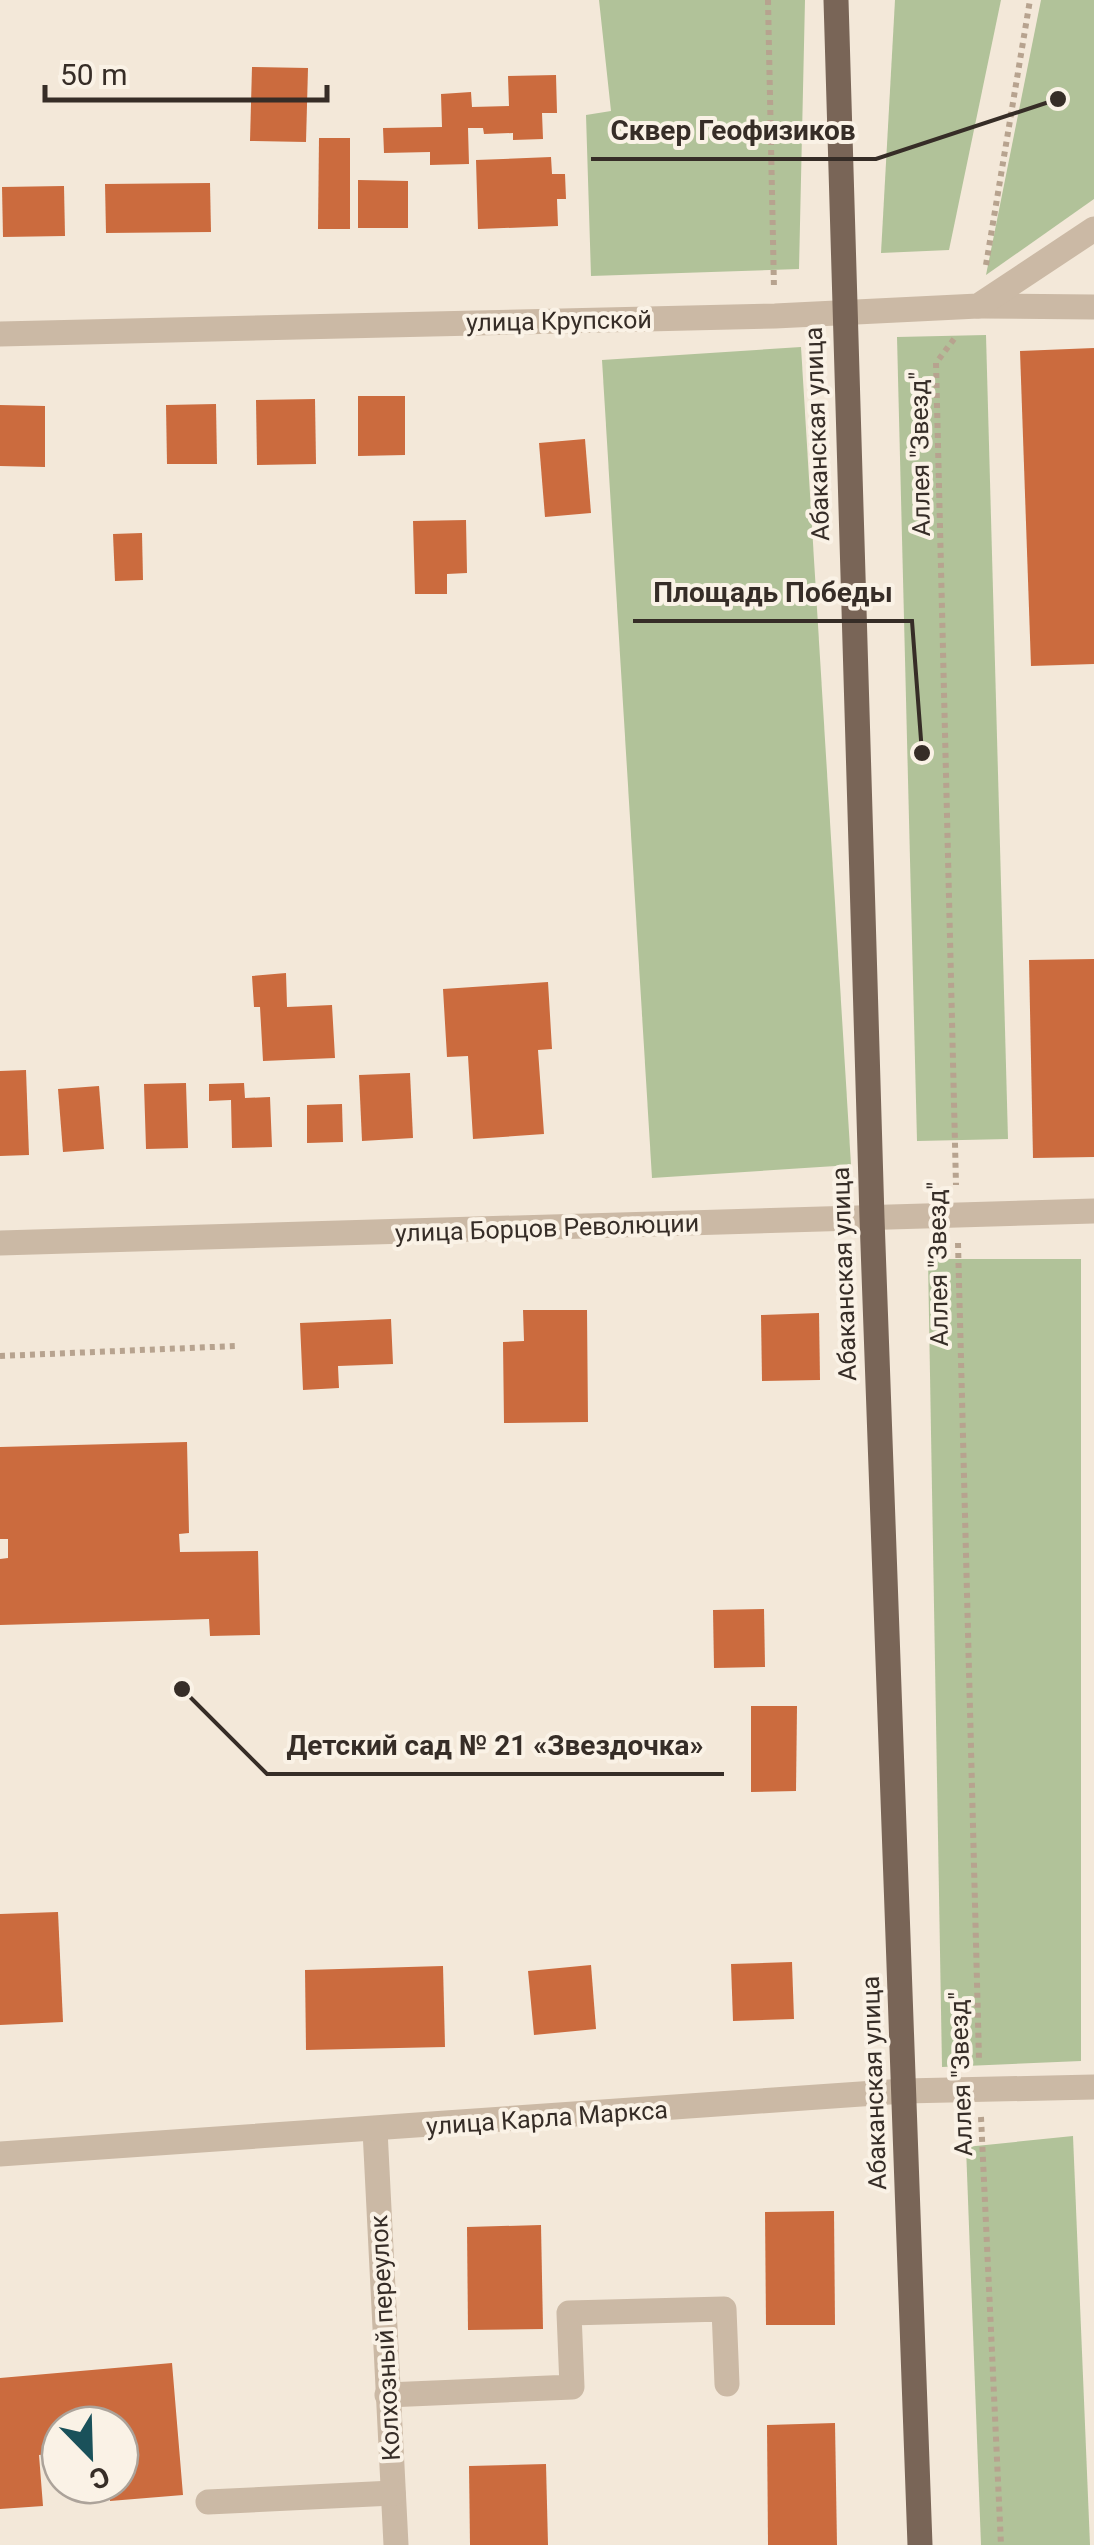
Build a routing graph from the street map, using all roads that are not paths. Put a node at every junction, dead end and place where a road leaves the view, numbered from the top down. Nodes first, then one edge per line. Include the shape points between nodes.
1 (836, 0) edge
2 (1094, 228) edge
3 (978, 306) junction
4 (1094, 307) edge
5 (843, 310) junction
6 (0, 334) edge
7 (1094, 1211) edge
8 (872, 1218) junction
9 (0, 1243) edge
10 (1094, 2087) edge
11 (904, 2091) junction
12 (375, 2130) junction
13 (0, 2154) edge
14 (727, 2384) dead end
15 (387, 2395) junction
16 (393, 2493) junction
17 (208, 2502) dead end
18 (396, 2545) edge
19 (920, 2545) edge

1 - 5 main road, Абаканская улица
2 - 3 street
3 - 4 street, улица Крупской
3 - 5 street, улица Крупской
5 - 6 street, улица Крупской
5 - 8 main road, Абаканская улица
7 - 8 street, улица Борцов Революции
8 - 9 street, улица Борцов Революции
8 - 11 main road, Абаканская улица
10 - 11 street, улица Карла Маркса
11 - 12 street, улица Карла Маркса
11 - 19 main road, Абаканская улица
12 - 13 street, улица Карла Маркса
12 - 15 street, Колхозный переулок
14 - 15 street via 724,2309 569,2313 572,2388
15 - 16 street, Колхозный переулок
16 - 17 street
16 - 18 street, Колхозный переулок

